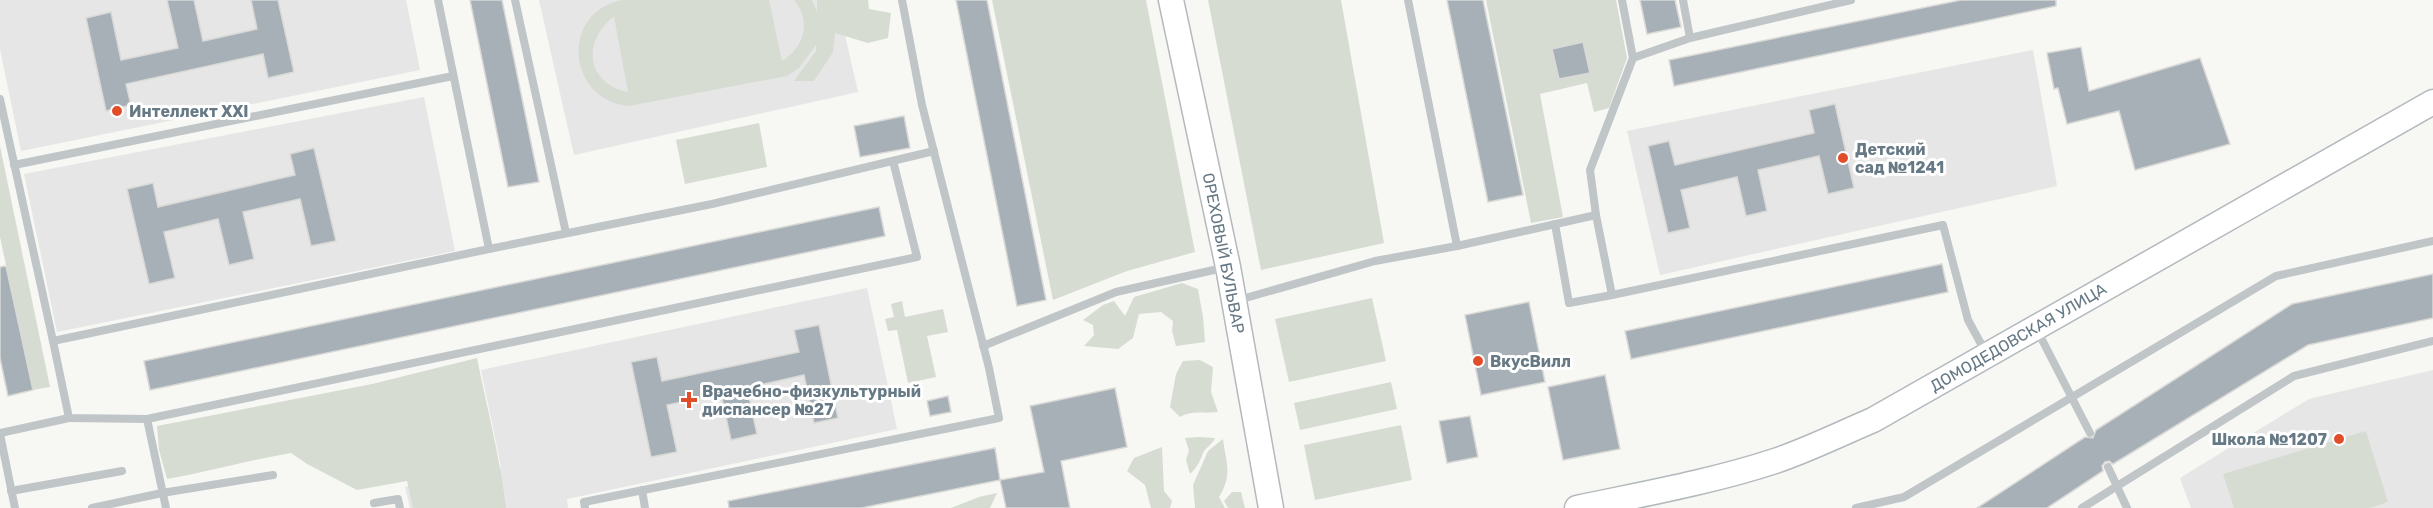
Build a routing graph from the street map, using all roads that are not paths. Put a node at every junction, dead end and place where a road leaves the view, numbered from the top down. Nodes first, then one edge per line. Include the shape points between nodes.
1 (438, 0) edge
2 (514, 0) edge
3 (902, 0) edge
4 (1171, 0) edge
5 (1408, 0) edge
6 (1622, 0) edge
7 (1683, 0) edge
8 (1851, 0) edge
9 (1690, 38) junction
10 (1633, 58) junction
11 (453, 76) junction
12 (0, 99) edge
13 (2429, 106) edge
14 (934, 151) junction
15 (893, 161) junction
16 (14, 165) junction
17 (1596, 215) junction
18 (1555, 224) junction
19 (566, 233) junction
20 (2433, 241) edge
21 (1457, 246) junction
22 (489, 249) junction
23 (1228, 267) junction
24 (1612, 295) junction
25 (1235, 301) junction
26 (2035, 327) junction
27 (2433, 340) edge
28 (53, 341) junction
29 (983, 346) junction
30 (1987, 355) junction
31 (2072, 397) junction
32 (69, 418) junction
33 (147, 420) junction
34 (2090, 433) dead end
35 (0, 434) edge
36 (2108, 467) dead end
37 (122, 471) dead end
38 (273, 475) dead end
39 (2118, 486) junction
40 (642, 490) junction
41 (11, 491) junction
42 (162, 493) junction
43 (374, 503) dead end
44 (15, 508) edge
45 (92, 508) edge
46 (166, 508) edge
47 (400, 508) edge
48 (583, 508) edge
49 (645, 508) edge
50 (1271, 508) edge
51 (1577, 508) edge
52 (1856, 508) edge
53 (2082, 508) edge
54 (2127, 508) edge

1 - 11 lane
2 - 19 lane
3 - 14 lane
4 - 23 street, ОРЕХОВЫЙ БУЛЬВАР
5 - 21 lane
6 - 10 lane
7 - 9 lane
8 - 9 lane
9 - 10 lane
10 - 17 lane via 1590,170
11 - 16 lane
11 - 22 lane
12 - 16 lane
13 - 26 street, ДОМОДЕДОВСКАЯ УЛИЦА
14 - 15 lane
14 - 29 lane
15 - 19 lane via 712,204
15 - 33 lane via 916,257
16 - 28 lane
17 - 18 lane
17 - 24 lane
18 - 21 lane
18 - 24 lane via 1569,303
19 - 22 lane
20 - 31 lane via 2276,276
21 - 25 lane via 1375,261
22 - 28 lane
23 - 25 street, ОРЕХОВЫЙ БУЛЬВАР
23 - 29 lane via 1116,292
24 - 30 lane via 1943,225 1968,320
25 - 50 street, ОРЕХОВЫЙ БУЛЬВАР
26 - 30 street, ДОМОДЕДОВСКАЯ УЛИЦА
26 - 31 lane
27 - 39 lane via 2294,376
28 - 32 lane
29 - 40 lane via 999,418
30 - 51 street, ДОМОДЕДОВСКАЯ УЛИЦА via 1873,420 1810,448 1660,496
31 - 34 lane
31 - 52 lane via 1904,497
32 - 33 lane
32 - 35 lane
33 - 42 lane
35 - 41 lane
36 - 39 lane
37 - 41 lane
38 - 42 lane
39 - 53 lane
39 - 54 lane
40 - 48 lane via 584,502
40 - 49 lane
41 - 44 lane
42 - 45 lane
42 - 46 lane
43 - 47 lane via 398,499

